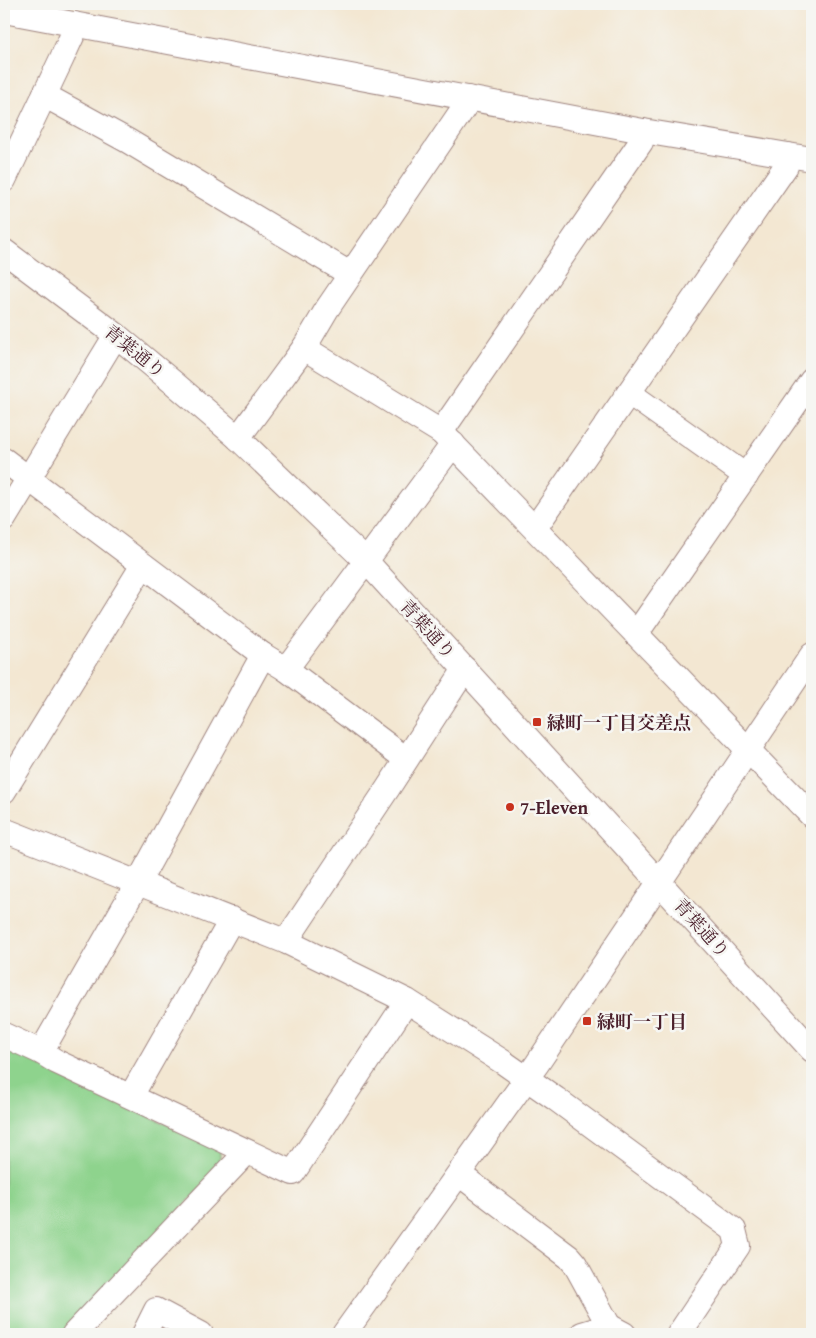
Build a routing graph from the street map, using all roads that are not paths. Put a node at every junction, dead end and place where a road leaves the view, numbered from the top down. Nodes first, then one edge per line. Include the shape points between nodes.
1 (4, 11) edge
2 (74, 24) junction
3 (44, 95) junction
4 (467, 98) junction
5 (643, 131) junction
6 (788, 155) junction
7 (812, 159) edge
8 (4, 180) edge
9 (4, 252) edge
10 (350, 274) junction
11 (116, 335) junction
12 (304, 348) junction
13 (810, 389) edge
14 (628, 393) junction
15 (238, 438) junction
16 (447, 438) junction
17 (4, 460) edge
18 (746, 476) junction
19 (28, 478) junction
20 (4, 519) edge
21 (535, 528) junction
22 (366, 561) junction
23 (143, 565) junction
24 (636, 634) junction
25 (263, 655) junction
26 (812, 655) edge
27 (286, 668) junction
28 (465, 669) junction
29 (748, 752) junction
30 (406, 759) junction
31 (4, 791) edge
32 (812, 816) edge
33 (4, 830) edge
34 (138, 882) junction
35 (660, 883) junction
36 (232, 918) junction
37 (287, 942) junction
38 (407, 1001) junction
39 (4, 1035) edge
40 (812, 1050) edge
41 (41, 1052) junction
42 (527, 1079) junction
43 (131, 1096) junction
44 (247, 1152) junction
45 (459, 1174) junction
46 (616, 1330) edge
47 (82, 1332) edge
48 (144, 1334) edge
49 (201, 1334) edge
50 (344, 1334) edge
51 (582, 1334) edge
52 (679, 1334) edge

1 - 2 street
2 - 3 street via 73,34
2 - 4 street
3 - 8 street
3 - 10 street
4 - 5 street
4 - 10 street via 465,106
5 - 6 street
5 - 16 street via 641,142
6 - 7 street
6 - 14 street via 786,166
9 - 11 street, 青葉通り
10 - 12 street
11 - 15 street, 青葉通り
11 - 19 street
12 - 15 street
12 - 16 street
13 - 18 street
14 - 18 street
14 - 21 street
15 - 22 street, 青葉通り
16 - 21 street
16 - 22 street
17 - 19 street
18 - 24 street
19 - 20 street
19 - 23 street
21 - 24 street
22 - 27 street
22 - 28 street, 青葉通り
23 - 25 street
23 - 31 street
24 - 29 street
25 - 27 street
25 - 34 street
26 - 29 street
27 - 30 street
28 - 30 street
28 - 35 street, 青葉通り
29 - 32 street
29 - 35 street
30 - 37 street
33 - 34 street
34 - 36 street
34 - 41 street
35 - 40 street, 青葉通り
35 - 42 street
36 - 37 street
36 - 43 street
37 - 38 street
38 - 42 street
38 - 44 street via 293,1173
39 - 41 street
41 - 43 street
42 - 45 street
42 - 52 street via 734,1230 738,1246
43 - 44 street
44 - 47 street
45 - 46 street via 569,1258
45 - 50 street
46 - 51 street
48 - 49 street via 156,1310

